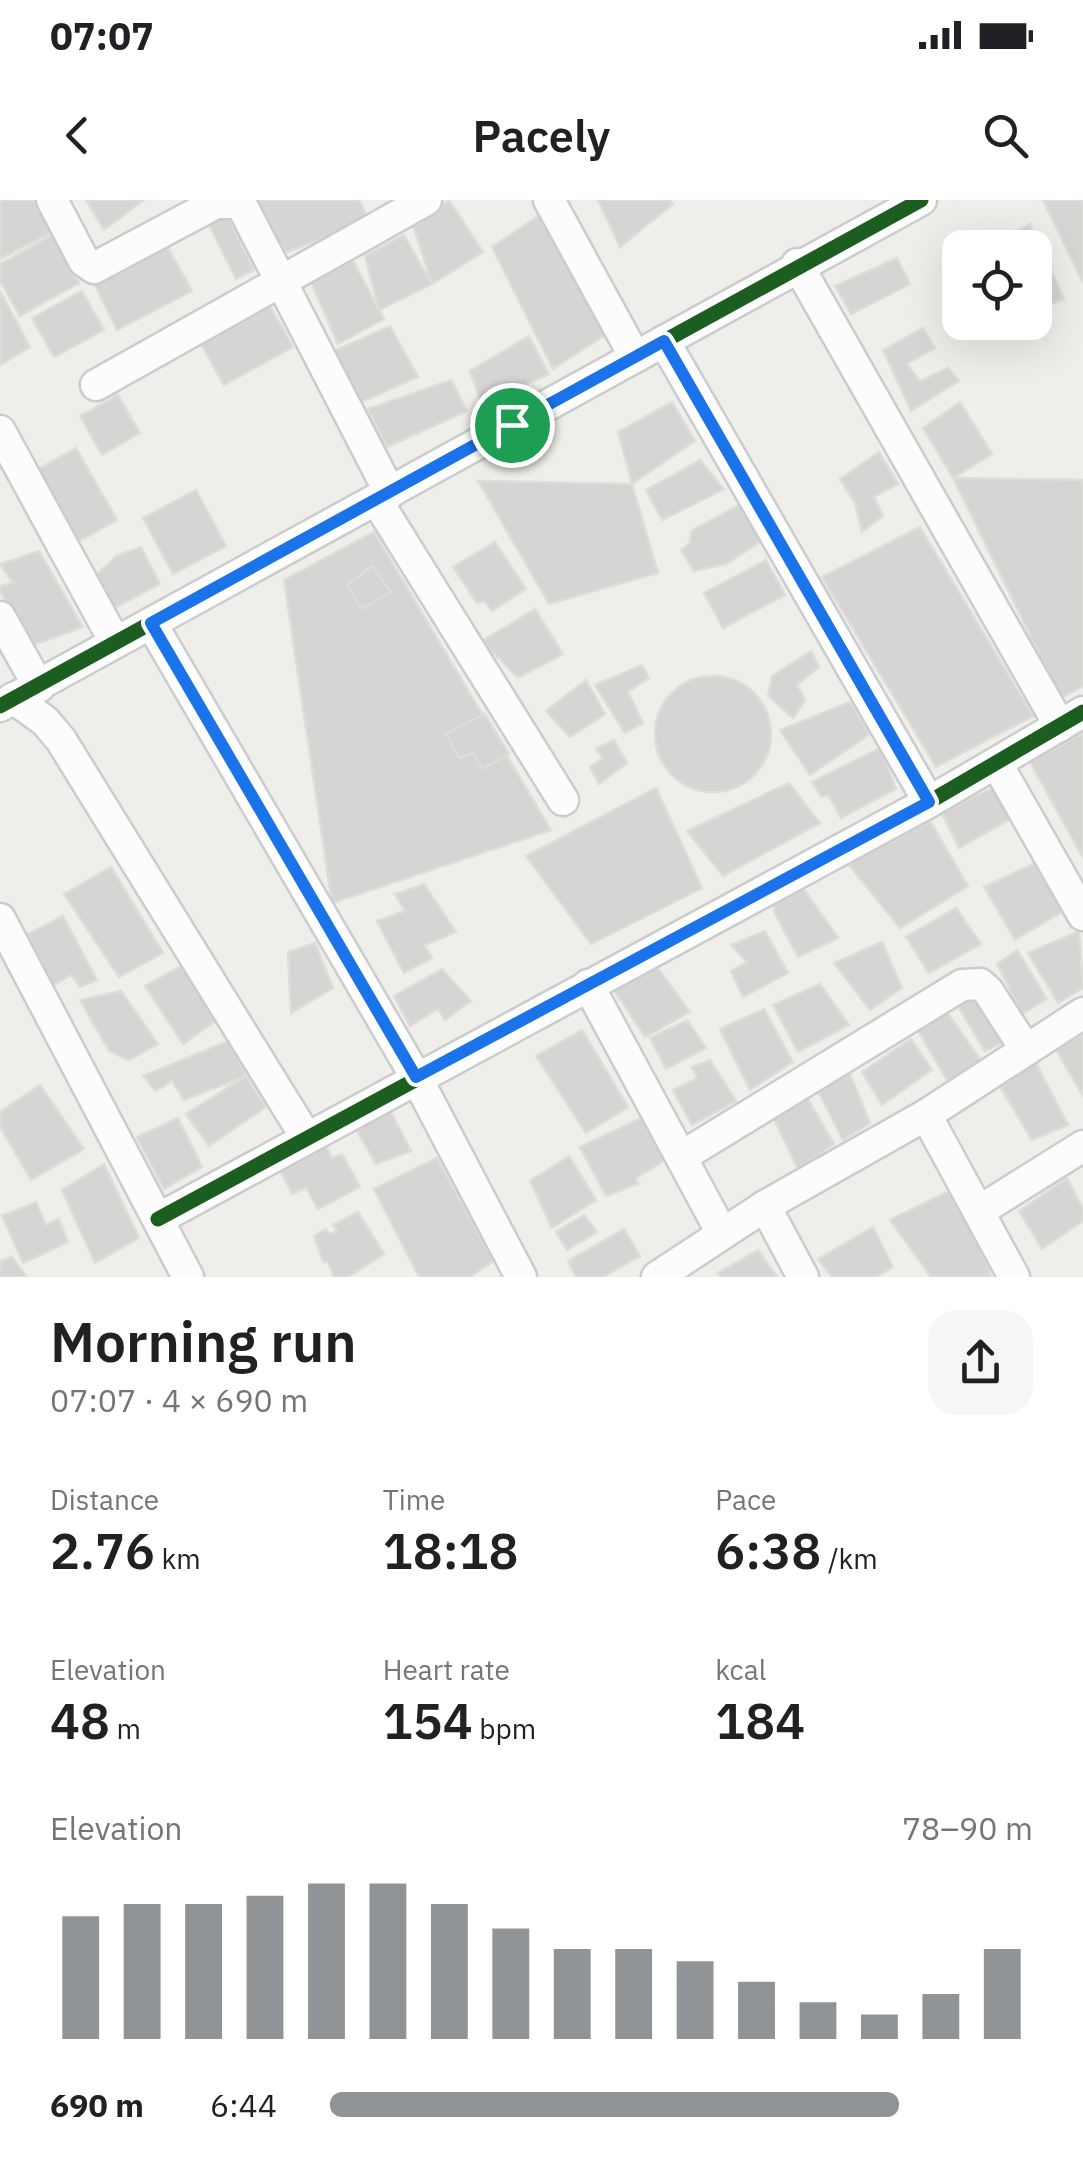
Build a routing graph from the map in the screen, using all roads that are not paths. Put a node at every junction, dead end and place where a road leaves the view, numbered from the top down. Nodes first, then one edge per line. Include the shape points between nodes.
1 (52, 200) edge
2 (426, 200) edge
3 (549, 200) edge
4 (921, 200) edge
5 (238, 202) edge
6 (797, 264) junction
7 (282, 281) junction
8 (664, 341) junction
9 (634, 357) junction
10 (96, 385) dead end
11 (0, 431) edge
12 (384, 497) junction
13 (0, 617) edge
14 (151, 623) junction
15 (115, 642) junction
16 (17, 697) edge
17 (1072, 719) edge
18 (997, 764) junction
19 (562, 800) dead end
20 (929, 802) junction
21 (1083, 915) edge
22 (0, 918) edge
23 (588, 985) junction
24 (1083, 1013) edge
25 (1026, 1050) junction
26 (416, 1077) junction
27 (926, 1115) junction
28 (306, 1138) junction
29 (1083, 1146) edge
30 (681, 1157) junction
31 (765, 1206) junction
32 (980, 1210) junction
33 (158, 1219) junction
34 (722, 1233) junction
35 (672, 1273) edge
36 (188, 1277) edge
37 (521, 1277) edge
38 (803, 1277) edge
39 (1014, 1277) edge

1 - 5 street via 94,268 216,204
2 - 7 street
3 - 9 street
4 - 6 street
5 - 7 street
6 - 8 street
6 - 17 street
7 - 10 street
7 - 12 street
8 - 9 street
8 - 20 street
9 - 12 street
11 - 15 street
12 - 14 street
12 - 19 street
13 - 16 street
14 - 15 street
14 - 26 street
15 - 16 street
16 - 28 street via 61,740
17 - 18 street
18 - 20 street
18 - 21 street
20 - 23 street
22 - 33 street
23 - 26 street
23 - 30 street
24 - 25 street
25 - 27 street
25 - 30 street via 988,992 970,982
26 - 28 street
26 - 37 street
27 - 31 street
27 - 32 street
28 - 33 street
29 - 32 street
30 - 34 street
31 - 34 street
31 - 38 street
32 - 39 street
33 - 36 street
34 - 35 street

